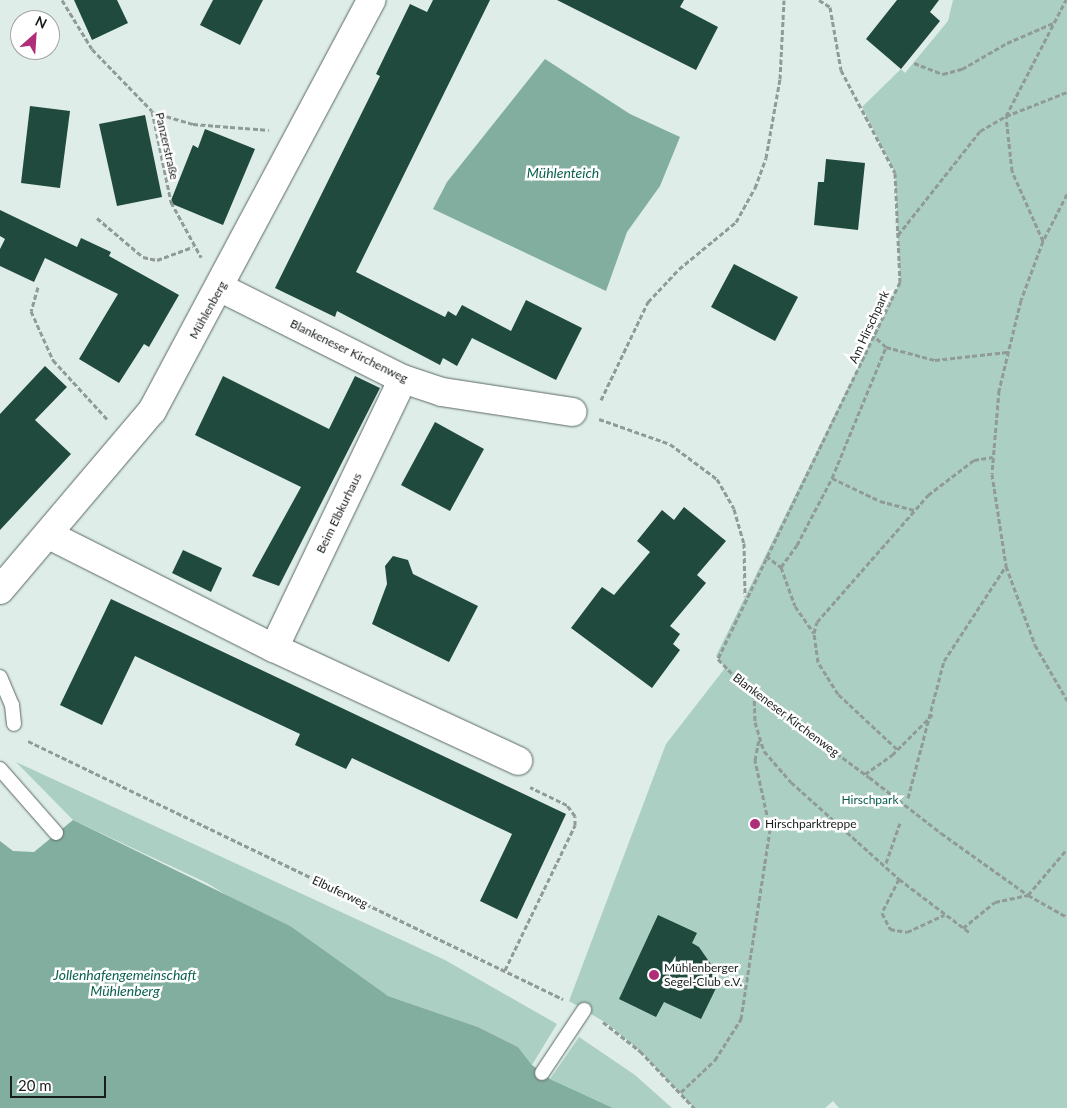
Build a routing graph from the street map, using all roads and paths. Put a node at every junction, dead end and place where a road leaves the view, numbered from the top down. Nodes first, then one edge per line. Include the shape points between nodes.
1 (62, 0) edge
2 (371, 0) edge
3 (784, 0) edge
4 (819, 0) edge
5 (1066, 0) edge
6 (1054, 23) junction
7 (914, 62) dead end
8 (1067, 92) edge
9 (152, 111) junction
10 (1006, 116) junction
11 (297, 140) junction
12 (1067, 194) edge
13 (97, 218) dead end
14 (898, 235) junction
15 (1042, 241) junction
16 (193, 247) junction
17 (224, 282) junction
18 (38, 287) dead end
19 (874, 336) junction
20 (886, 347) junction
21 (1008, 352) junction
22 (403, 379) junction
23 (601, 400) dead end
24 (572, 412) dead end
25 (606, 421) dead end
26 (110, 422) dead end
27 (994, 457) junction
28 (832, 478) junction
29 (914, 510) junction
30 (49, 535) junction
31 (766, 556) junction
32 (1006, 566) junction
33 (781, 567) junction
34 (0, 590) edge
35 (745, 596) junction
36 (814, 633) junction
37 (274, 648) junction
38 (0, 677) edge
39 (754, 692) junction
40 (1067, 700) edge
41 (933, 714) junction
42 (14, 724) joint
43 (760, 740) junction
44 (897, 749) junction
45 (0, 768) edge
46 (520, 772) joint
47 (865, 774) junction
48 (908, 798) dead end
49 (900, 823) dead end
50 (56, 833) dead end
51 (1067, 849) edge
52 (886, 863) junction
53 (900, 880) junction
54 (1028, 896) junction
55 (944, 915) junction
56 (1067, 917) edge
57 (963, 928) junction
58 (969, 932) dead end
59 (505, 970) junction
60 (584, 1010) junction
61 (542, 1073) dead end
62 (680, 1092) junction
63 (694, 1108) edge

1 - 9 path, Panzerstraße via 92,50
2 - 11 street, Mühlenberg
3 - 23 path via 780,79 766,158 755,188 736,222 679,269 648,302
4 - 14 path, Am Hirschpark via 830,7 841,70 896,173
5 - 6 path
6 - 7 path via 1007,43 962,69 943,74
6 - 10 path
8 - 10 path
9 - 11 path via 193,124 276,130
9 - 16 path, Panzerstraße via 171,202
10 - 14 path via 980,131
10 - 15 path via 1012,171
11 - 17 street, Mühlenberg
12 - 15 path
13 - 16 path via 143,257 157,260
14 - 19 path, Am Hirschpark via 900,282
15 - 21 path
16 - 17 path, Panzerstraße
17 - 22 street, Blankeneser Kirchenweg
17 - 30 street, Mühlenberg via 152,411
18 - 26 path via 31,310 53,360
19 - 20 path
19 - 31 path, Am Hirschpark
20 - 21 path via 934,360
20 - 28 path
21 - 27 path via 999,390
22 - 24 street, Blankeneser Kirchenweg via 442,392
22 - 37 street, Beim Elbkurhaus
25 - 35 path, Blankeneser Kirchenweg via 670,444 717,479 740,530
27 - 29 path via 974,460 950,476
27 - 32 path via 992,474
28 - 29 path via 880,501
28 - 33 path via 797,545
29 - 36 path via 876,558 823,613
30 - 34 street, Mühlenberg
30 - 37 street
31 - 33 path
31 - 35 path, Am Hirschpark
32 - 40 path via 1035,645
32 - 41 path via 952,644
33 - 36 path via 795,606
35 - 39 path, Blankeneser Kirchenweg via 718,659
36 - 44 path via 818,662 838,694
37 - 46 street
38 - 42 lane via 12,705
39 - 43 path
39 - 47 path, Blankeneser Kirchenweg
41 - 44 path
41 - 48 path
42 - 59 path, Elbuferweg via 33,744
43 - 52 path via 791,782
43 - 62 path via 755,760 770,829 742,1019 715,1060
44 - 47 path
45 - 50 lane
46 - 59 path via 567,805 575,816 575,826
47 - 54 path, Blankeneser Kirchenweg, bridge
49 - 52 path
51 - 54 path
52 - 53 path
53 - 55 path
53 - 55 path via 882,913 890,929 907,932
54 - 56 path, Blankeneser Kirchenweg
54 - 57 path via 995,902
55 - 57 path
57 - 58 path
59 - 60 path, Elbuferweg
60 - 61 lane
60 - 62 path, Elbuferweg via 640,1051
62 - 63 path, Elbuferweg

